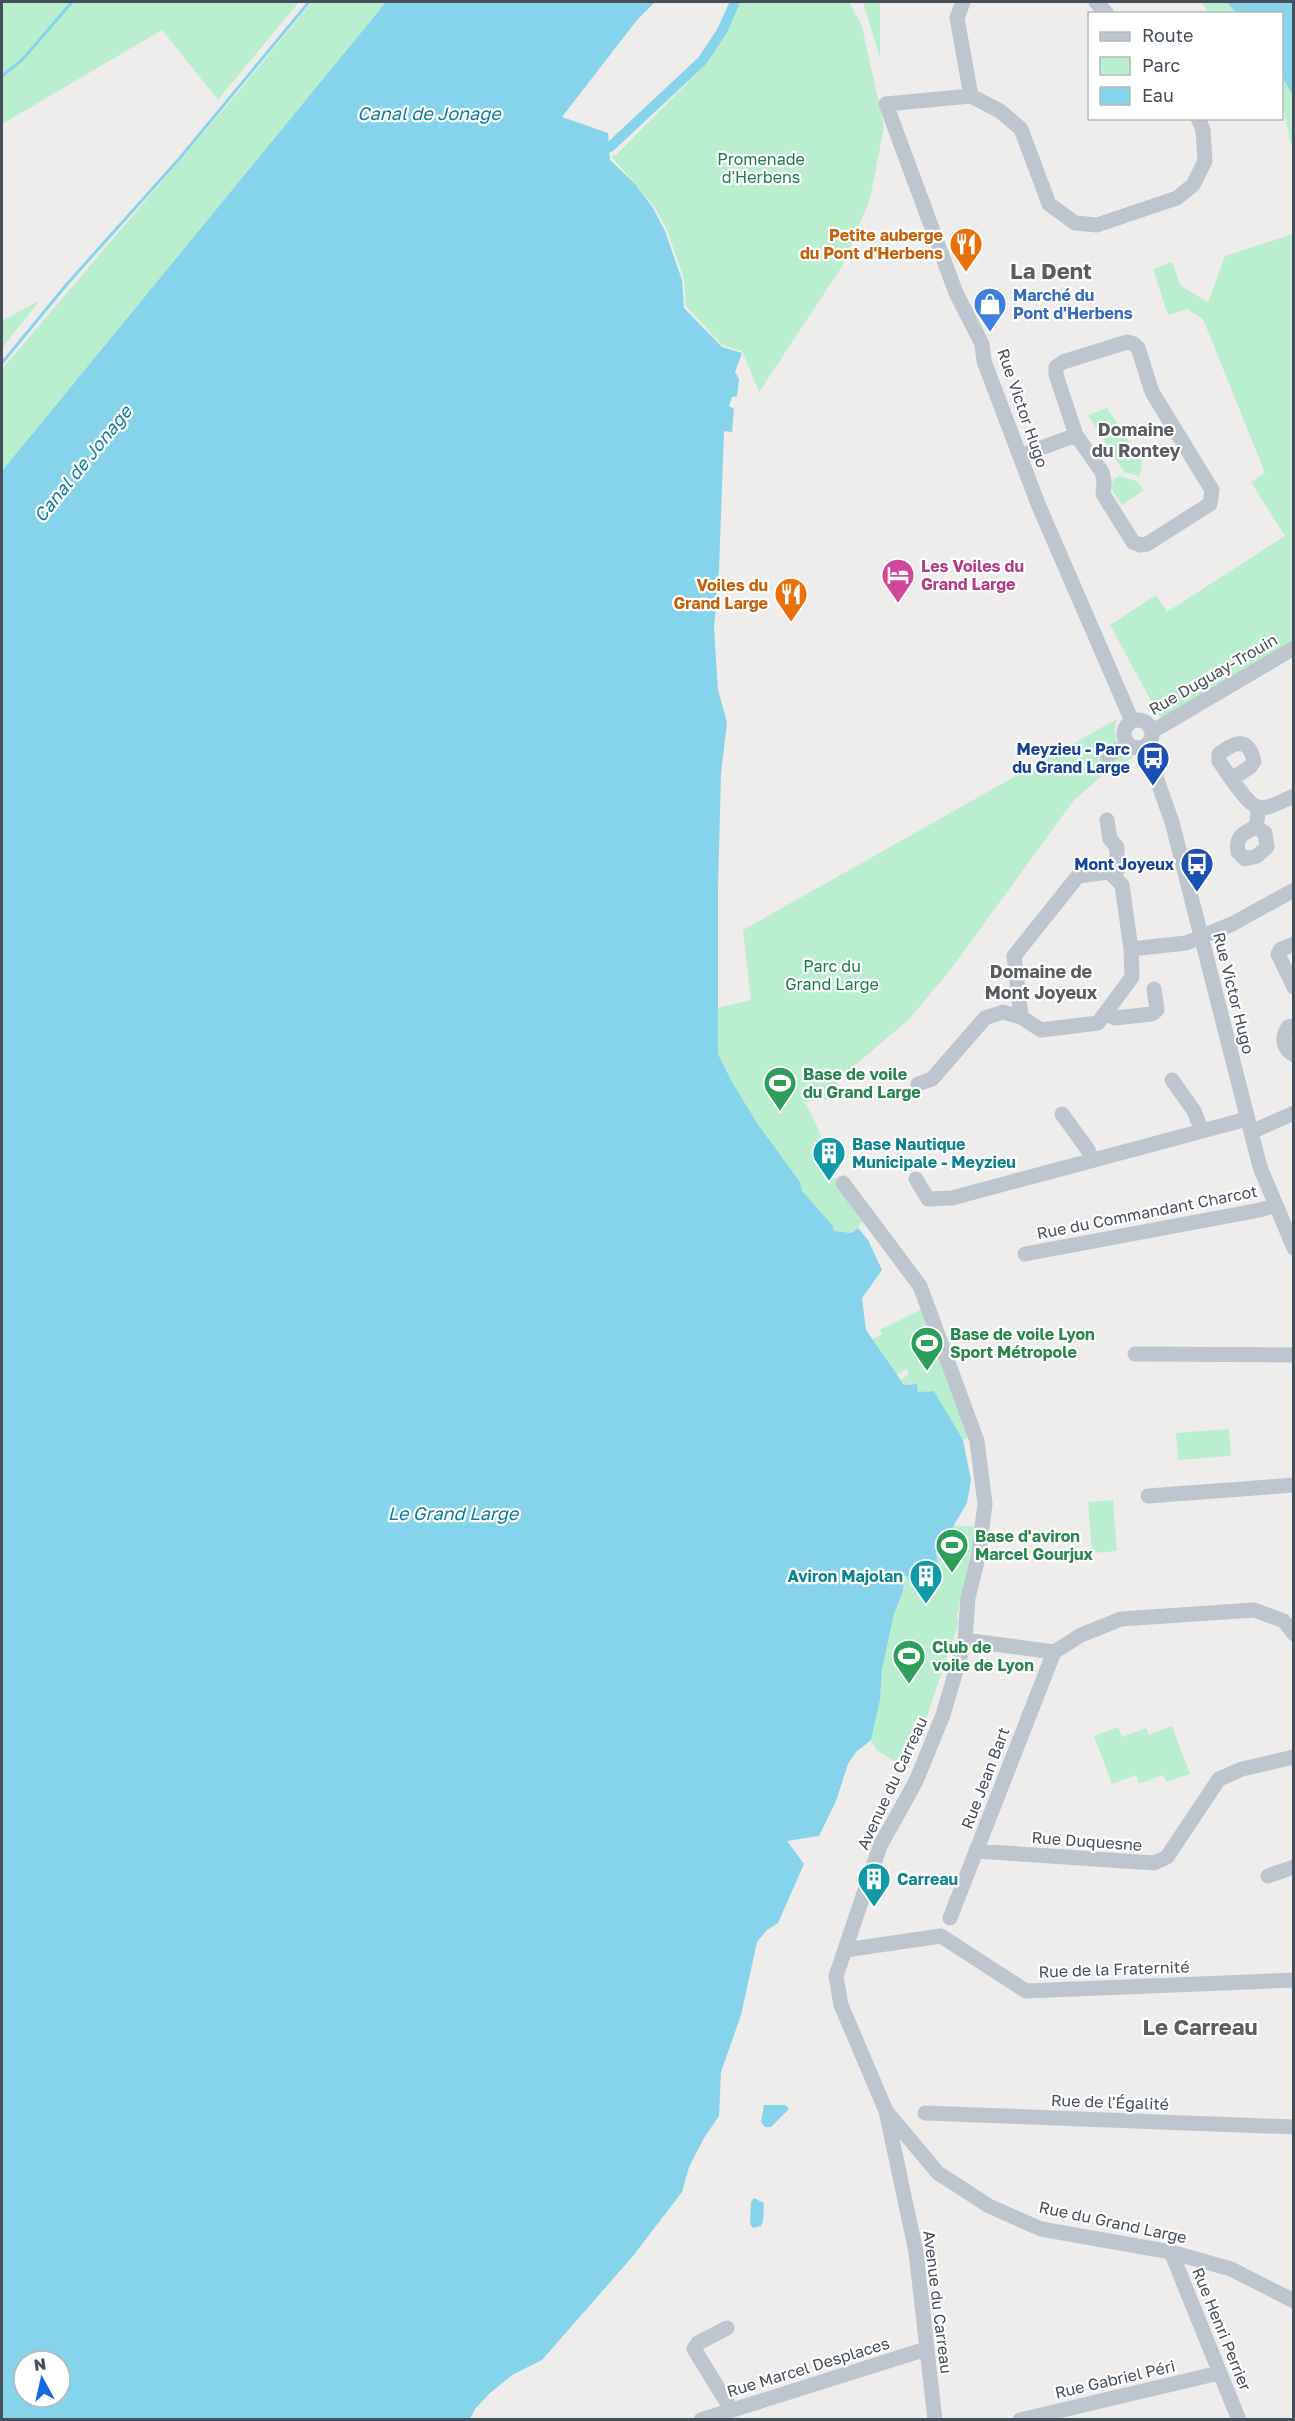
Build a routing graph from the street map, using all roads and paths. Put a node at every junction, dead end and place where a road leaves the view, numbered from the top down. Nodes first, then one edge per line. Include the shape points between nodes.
1 (963, 2) edge
2 (971, 96) junction
3 (1199, 120) edge
4 (1076, 435) junction
5 (1020, 456) junction
6 (1293, 648) edge
7 (1132, 721) junction
8 (1151, 730) junction
9 (1144, 746) junction
10 (1232, 778) dead end
11 (1293, 796) edge
12 (1259, 807) junction
13 (1107, 820) dead end
14 (1256, 827) dead end
15 (1114, 877) junction
16 (1293, 890) edge
17 (1202, 937) junction
18 (1293, 944) edge
19 (1131, 949) junction
20 (1292, 979) edge
21 (1154, 989) dead end
22 (1106, 1013) junction
23 (1021, 1017) junction
24 (1293, 1026) edge
25 (1293, 1055) edge
26 (1172, 1080) dead end
27 (918, 1084) dead end
28 (1293, 1113) edge
29 (1062, 1114) dead end
30 (1249, 1125) junction
31 (1202, 1131) junction
32 (1092, 1160) junction
33 (916, 1179) dead end
34 (843, 1183) dead end
35 (1276, 1205) junction
36 (1293, 1248) edge
37 (1025, 1254) dead end
38 (1135, 1354) dead end
39 (1293, 1355) edge
40 (1293, 1485) edge
41 (1148, 1496) dead end
42 (1293, 1634) edge
43 (965, 1640) junction
44 (1054, 1652) junction
45 (1293, 1756) edge
46 (976, 1851) junction
47 (1293, 1867) edge
48 (1268, 1876) dead end
49 (950, 1917) dead end
50 (845, 1950) junction
51 (1293, 1980) edge
52 (886, 2111) junction
53 (925, 2113) dead end
54 (1293, 2127) edge
55 (1171, 2252) junction
56 (1293, 2301) edge
57 (727, 2328) dead end
58 (926, 2349) junction
59 (1219, 2373) junction
60 (731, 2409) junction
61 (701, 2420) edge
62 (935, 2420) edge
63 (1020, 2420) edge
64 (1239, 2420) edge

1 - 2 street via 957,18
2 - 3 street via 1000,111 1021,129 1049,204 1075,223 1097,225 1177,198 1193,185 1205,161
2 - 5 street, Rue Victor Hugo via 886,104 956,293 982,344 984,361
4 - 4 street via 1056,367 1126,342 1134,344 1152,392 1212,490 1210,504 1147,544 1133,542 1103,495 1102,472
4 - 5 street
5 - 7 street, Rue Victor Hugo
6 - 8 street, Rue Duguay-Trouin
7 - 8 street via 1146,722
7 - 9 street via 1125,727 1125,740 1131,746
8 - 9 street
9 - 17 street, Rue Victor Hugo via 1172,822
10 - 12 street via 1246,798
11 - 12 street
12 - 14 street
13 - 15 street via 1110,839 1117,847
15 - 19 street via 1122,885
15 - 23 street via 1109,872 1078,876 1014,956
16 - 17 street
17 - 19 street via 1186,943
17 - 30 street, Rue Victor Hugo
18 - 20 street via 1278,954
19 - 22 street via 1132,977
21 - 22 street via 1157,1010 1152,1014 1115,1018
22 - 23 street via 1098,1023 1041,1030
23 - 27 street via 1003,1012 985,1018 932,1079
24 - 25 street via 1288,1027 1283,1038 1285,1048
26 - 31 street via 1194,1111
28 - 30 street
29 - 32 street
30 - 31 street
30 - 35 street, Rue Victor Hugo via 1260,1167
31 - 32 street
32 - 33 street via 952,1198 928,1199
34 - 43 street, Avenue du Carreau via 920,1286 977,1441 985,1504 968,1598
35 - 36 street, Rue Victor Hugo
35 - 37 street, Rue du Commandant Charcot
38 - 39 street
40 - 41 street
42 - 44 street via 1284,1621 1254,1610 1121,1619 1081,1635
43 - 44 street
43 - 50 street, Avenue du Carreau via 930,1751 880,1846
44 - 46 street, Rue Jean Bart
45 - 46 street, Rue Duquesne via 1220,1779 1167,1857 1154,1863
46 - 49 street, Rue Jean Bart
47 - 48 street
50 - 51 street, Rue de la Fraternité via 941,1936 1026,1991
50 - 52 street, Avenue du Carreau via 836,1976 841,2005
52 - 55 street, Rue du Grand Large via 938,2173 989,2206 1041,2229
52 - 58 street, Avenue du Carreau via 916,2252
53 - 54 street, Rue de l'Égalité
55 - 56 street, Rue du Grand Large via 1231,2269
55 - 59 street, Rue Henri Perrier
57 - 60 street via 694,2349
58 - 60 street, Rue Marcel Desplaces
58 - 62 street, Avenue du Carreau
59 - 63 street, Rue Gabriel Péri
59 - 64 street, Rue Henri Perrier
60 - 61 street, Rue Marcel Desplaces

